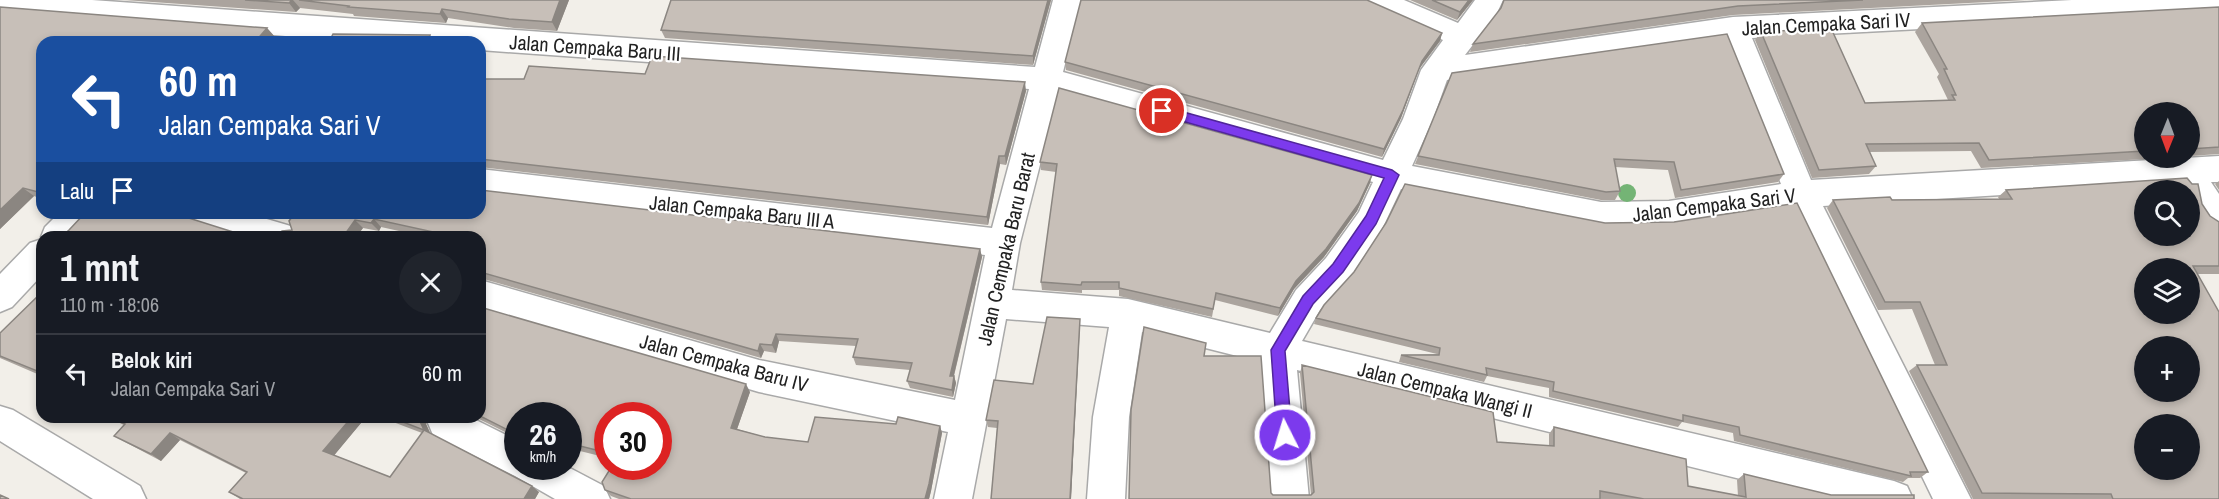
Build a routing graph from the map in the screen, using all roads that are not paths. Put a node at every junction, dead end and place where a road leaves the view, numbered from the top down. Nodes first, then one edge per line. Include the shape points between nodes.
1 (249, 0) edge
2 (1067, 0) edge
3 (1376, 0) edge
4 (1489, 0) edge
5 (0, 3) edge
6 (2219, 3) edge
7 (110, 5) edge
8 (1733, 28) junction
9 (223, 32) edge
10 (293, 36) edge
11 (1461, 36) junction
12 (486, 47) edge
13 (1436, 70) junction
14 (1046, 79) junction
15 (2219, 169) edge
16 (2186, 171) junction
17 (1392, 175) junction
18 (486, 183) edge
19 (1802, 194) junction
20 (74, 219) edge
21 (220, 219) edge
22 (2219, 221) edge
23 (63, 231) edge
24 (262, 231) edge
25 (1004, 243) junction
26 (36, 259) edge
27 (0, 297) edge
28 (486, 297) edge
29 (992, 303) junction
30 (1128, 314) junction
31 (1278, 350) junction
32 (970, 420) junction
33 (0, 422) edge
34 (446, 423) dead end
35 (504, 453) edge
36 (555, 480) edge
37 (127, 499) edge
38 (591, 499) edge
39 (953, 499) edge
40 (1106, 499) edge
41 (1290, 499) edge
42 (1894, 499) edge
43 (1952, 499) edge

1 - 9 street
2 - 14 street, Jalan Cempaka Baru Barat
3 - 11 street
4 - 11 street
5 - 7 street, Jalan Cempaka Baru III
6 - 8 street, Jalan Cempaka Sari IV
7 - 9 street, Jalan Cempaka Baru III
8 - 13 street, Jalan Cempaka Sari IV
8 - 19 street
9 - 10 street, Jalan Cempaka Baru III
11 - 13 street
12 - 14 street, Jalan Cempaka Baru III
13 - 17 street
14 - 17 street, Jalan Cempaka Sari V
14 - 25 street, Jalan Cempaka Baru Barat
15 - 16 street, Jalan Cempaka Sari V
16 - 19 street, Jalan Cempaka Sari V
16 - 22 street
17 - 19 street, Jalan Cempaka Sari V via 1601,215 1669,214
17 - 31 street via 1371,220 1338,268 1308,300
18 - 25 street, Jalan Cempaka Baru III A
19 - 43 street
20 - 23 street
21 - 24 street
25 - 29 street, Jalan Cempaka Baru Barat
26 - 27 street
28 - 32 street, Jalan Cempaka Baru IV via 759,376
29 - 30 street, Jalan Cempaka Wangi II
29 - 32 street, Jalan Cempaka Baru Barat
30 - 31 street, Jalan Cempaka Wangi II
30 - 40 street via 1112,417
31 - 41 street
31 - 42 street, Jalan Cempaka Wangi II
32 - 39 street, Jalan Cempaka Baru Barat
33 - 37 street
34 - 35 street
36 - 38 street

